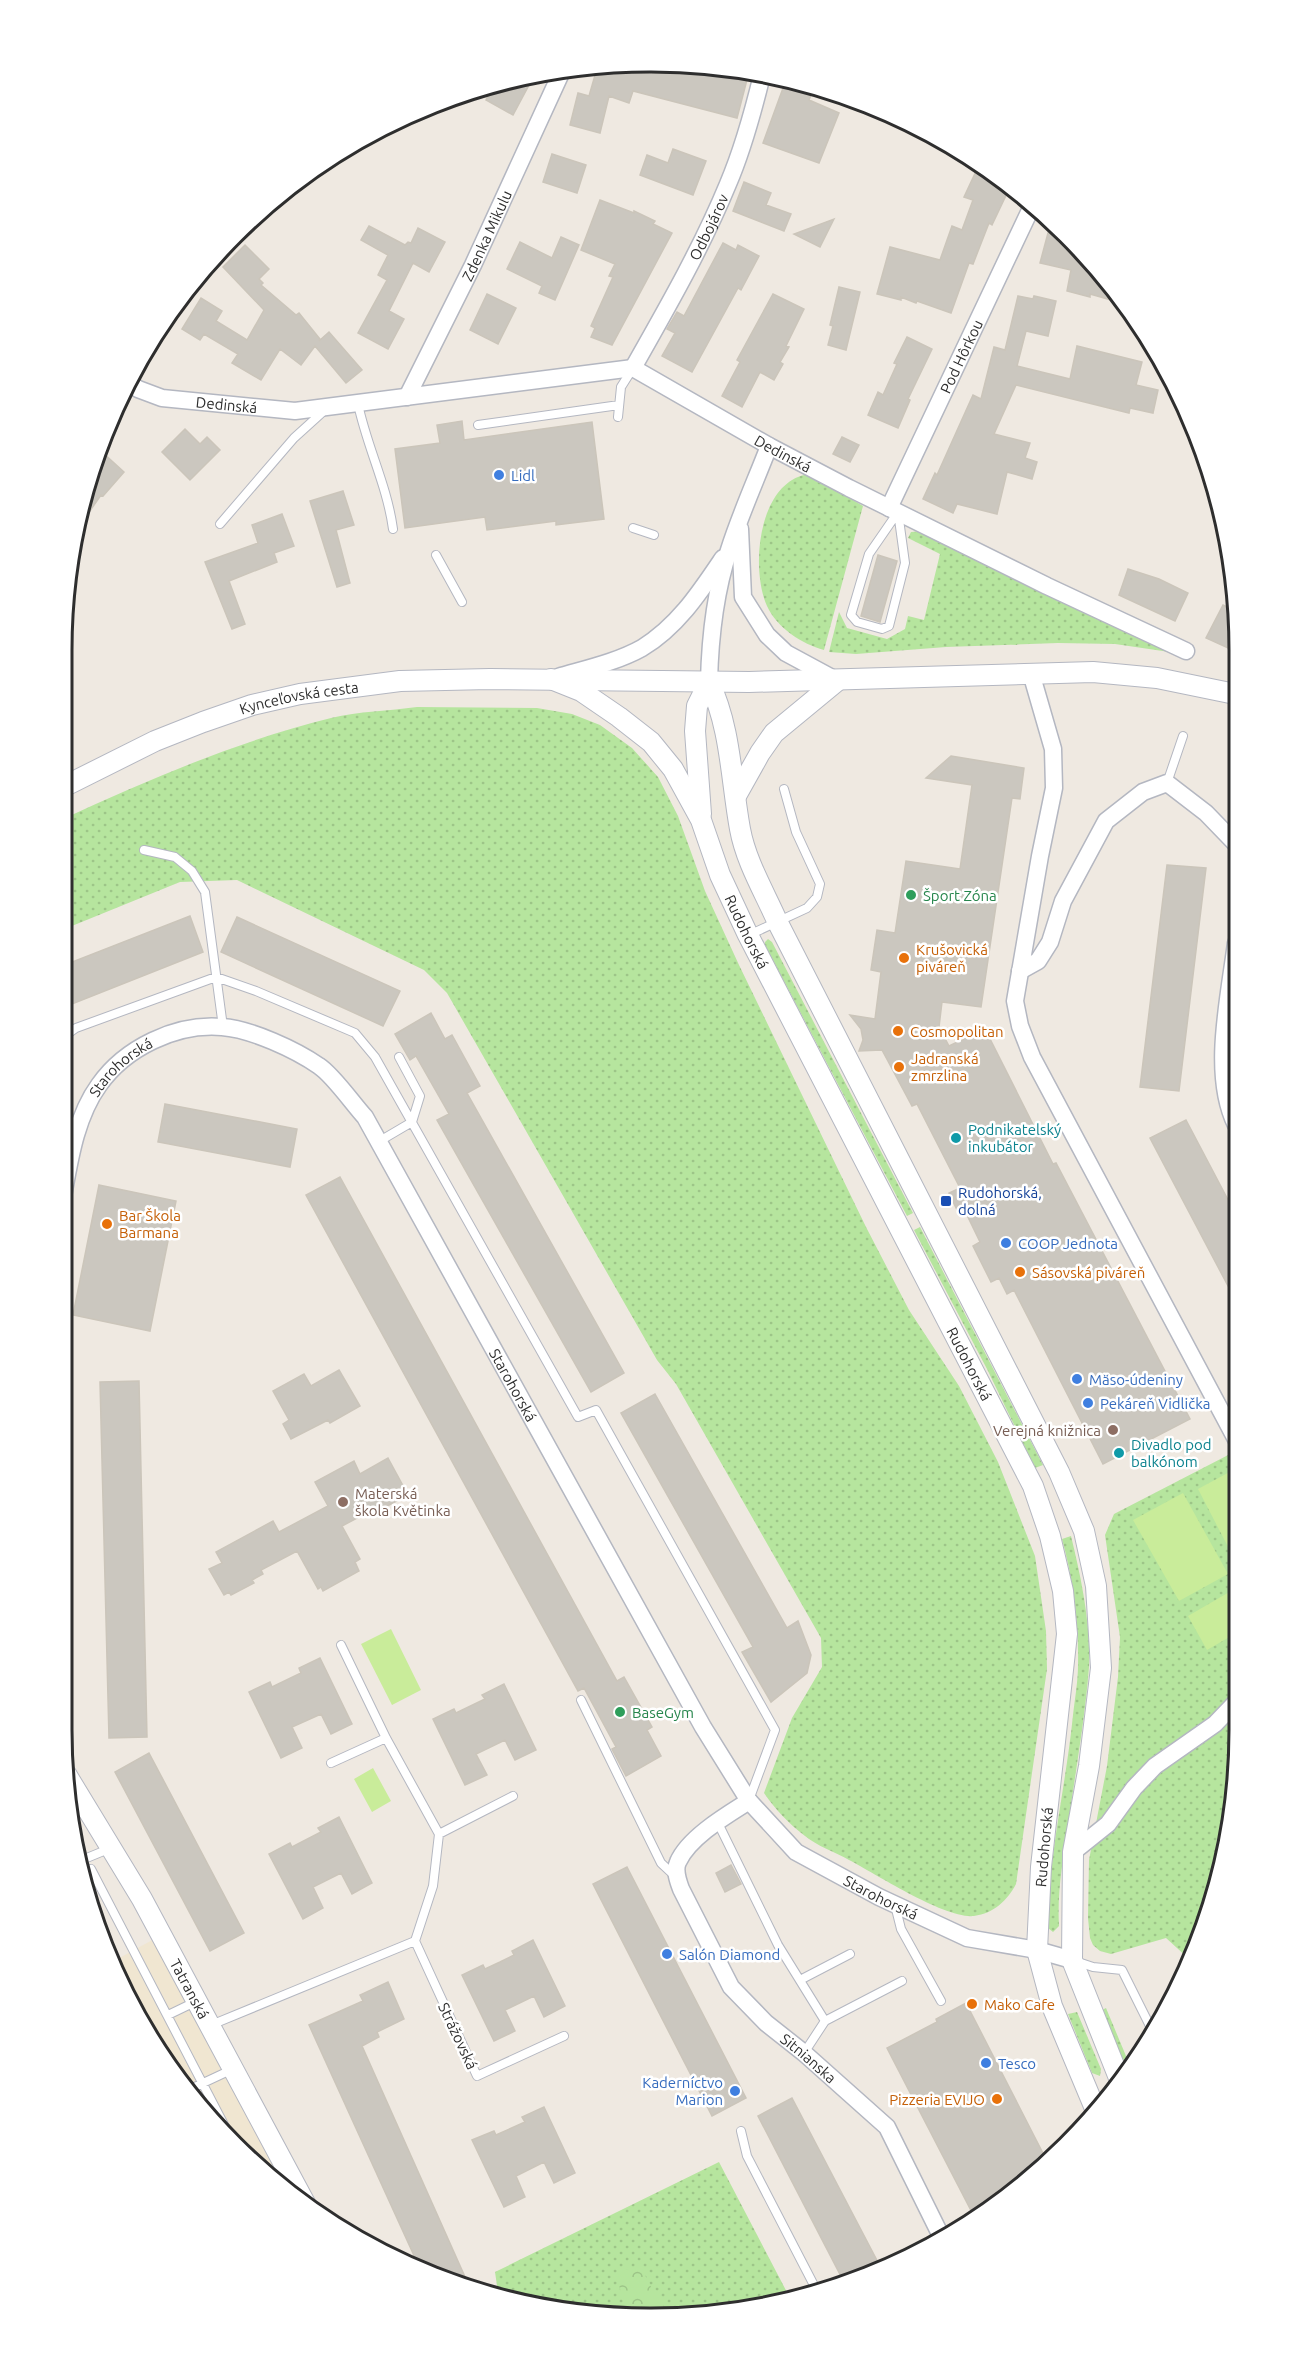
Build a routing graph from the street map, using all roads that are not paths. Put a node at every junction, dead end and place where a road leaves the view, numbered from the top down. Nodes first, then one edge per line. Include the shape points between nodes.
1 (558, 80) edge
2 (760, 83) edge
3 (1029, 213) edge
4 (633, 368) junction
5 (136, 387) edge
6 (407, 397) junction
7 (358, 404) junction
8 (619, 405) junction
9 (327, 408) junction
10 (618, 417) dead end
11 (478, 425) dead end
12 (769, 446) junction
13 (894, 510) junction
14 (739, 523) junction
15 (220, 524) dead end
16 (633, 528) dead end
17 (393, 529) dead end
18 (654, 535) dead end
19 (729, 550) junction
20 (436, 555) dead end
21 (462, 602) dead end
22 (1186, 651) dead end
23 (1031, 672) junction
24 (551, 680) junction
25 (837, 681) junction
26 (709, 682) junction
27 (1229, 693) edge
28 (1183, 736) dead end
29 (72, 782) edge
30 (1167, 783) junction
31 (784, 789) dead end
32 (736, 796) junction
33 (701, 820) junction
34 (1229, 837) edge
35 (144, 850) dead end
36 (778, 923) junction
37 (748, 935) junction
38 (1020, 971) junction
39 (216, 977) junction
40 (1229, 1026) edge
41 (223, 1027) junction
42 (72, 1031) edge
43 (399, 1058) dead end
44 (1229, 1112) edge
45 (412, 1122) junction
46 (378, 1142) junction
47 (72, 1147) edge
48 (1229, 1426) edge
49 (341, 1645) dead end
50 (581, 1700) dead end
51 (1229, 1709) edge
52 (386, 1738) junction
53 (331, 1763) dead end
54 (75, 1789) edge
55 (513, 1797) dead end
56 (749, 1801) junction
57 (717, 1821) junction
58 (439, 1834) junction
59 (112, 1848) junction
60 (1073, 1852) junction
61 (87, 1858) edge
62 (91, 1869) dead end
63 (676, 1877) junction
64 (895, 1905) junction
65 (414, 1941) junction
66 (1036, 1950) junction
67 (850, 1954) dead end
68 (1072, 1960) junction
69 (800, 1980) junction
70 (902, 1981) dead end
71 (197, 2001) junction
72 (941, 2001) dead end
73 (168, 2015) junction
74 (825, 2021) junction
75 (1149, 2023) edge
76 (211, 2026) junction
77 (564, 2036) dead end
78 (804, 2053) junction
79 (233, 2069) junction
80 (1116, 2072) edge
81 (203, 2083) junction
82 (196, 2086) edge
83 (1092, 2102) edge
84 (219, 2114) edge
85 (741, 2131) dead end
86 (296, 2186) edge
87 (938, 2231) edge
88 (813, 2284) edge

1 - 6 street, Zdenka Mikulu
2 - 4 street, Odbojárov via 728,185
3 - 13 street, Pod Hôrkou
4 - 6 street, Dedinská
4 - 8 lane via 621,387
4 - 12 street, Dedinská
5 - 9 street, Dedinská via 162,398 275,410
6 - 7 street, Dedinská
7 - 9 street, Dedinská
7 - 17 lane via 363,429 387,491
8 - 10 lane
8 - 11 lane
9 - 15 lane via 286,446
12 - 13 street, Dedinská
12 - 14 street
13 - 13 lane via 869,554 851,615 857,622 882,629 889,626 905,563
13 - 22 street, Dedinská
14 - 19 street
14 - 25 street via 743,597 767,635 786,653
16 - 18 lane
19 - 24 street via 686,611 642,648
19 - 26 street via 710,647
20 - 21 lane
23 - 25 street, Kynceľovská cesta
23 - 27 street, Kynceľovská cesta via 1157,678
23 - 38 street via 1053,749 1054,788
24 - 26 street, Kynceľovská cesta
24 - 29 street, Kynceľovská cesta via 400,681 300,694 202,722
24 - 33 street, Rudohorská via 581,691 651,742 673,769
25 - 26 street, Kynceľovská cesta
25 - 32 street via 774,733
26 - 32 street, Rudohorská via 720,705
26 - 33 street, Rudohorská via 697,706 695,731
28 - 30 lane
30 - 34 street
30 - 38 street via 1143,792 1106,821 1063,901 1050,942 1038,961
31 - 36 lane via 796,832 820,884 817,897 807,908
32 - 36 street, Rudohorská via 740,831
33 - 37 street, Rudohorská via 720,875
35 - 39 lane via 175,856 192,871 205,892
36 - 37 lane
36 - 60 street, Rudohorská via 1038,1430 1084,1532 1096,1586 1101,1668
37 - 66 street, Rudohorská via 1001,1421 1033,1486 1050,1536 1063,1591 1067,1634 1041,1867
38 - 48 street via 1015,1001 1032,1057
39 - 41 lane
39 - 42 lane
39 - 45 lane via 355,1033 375,1057
40 - 44 street via 1222,1072
41 - 46 street, Starohorská via 272,1040 321,1067 365,1118
41 - 47 street, Starohorská via 184,1029 149,1042 120,1062 98,1086
43 - 45 lane via 420,1096
45 - 46 lane
45 - 56 lane via 578,1417 596,1410 775,1730
46 - 56 street, Starohorská via 703,1727
49 - 52 lane
50 - 63 lane via 661,1863
51 - 60 street, Rudohorská via 1215,1724 1155,1766 1108,1824
52 - 53 lane
52 - 58 lane
54 - 59 street, Tatranská
55 - 58 lane
56 - 57 street
56 - 64 street, Starohorská via 796,1852
57 - 63 street via 677,1863
57 - 69 lane via 778,1945
58 - 65 lane via 433,1886
59 - 61 lane
59 - 71 street, Tatranská
60 - 68 street, Rudohorská
62 - 73 lane
63 - 78 street, Sitnianska via 731,1987 766,2023
64 - 66 street, Starohorská via 968,1938
64 - 72 lane via 901,1929
65 - 76 lane
65 - 77 lane, Strážovská via 477,2076
66 - 68 street
66 - 83 street, Rudohorská via 1052,2006
67 - 69 lane
68 - 75 lane via 1122,1970
68 - 80 street, Rudohorská
69 - 74 lane
70 - 74 lane
71 - 73 lane
71 - 76 street, Tatranská
73 - 81 lane
74 - 78 lane
76 - 79 street, Tatranská
78 - 87 street, Sitnianska via 887,2127
79 - 81 lane
79 - 86 street, Tatranská
81 - 82 lane
81 - 84 lane
85 - 88 lane via 747,2156

